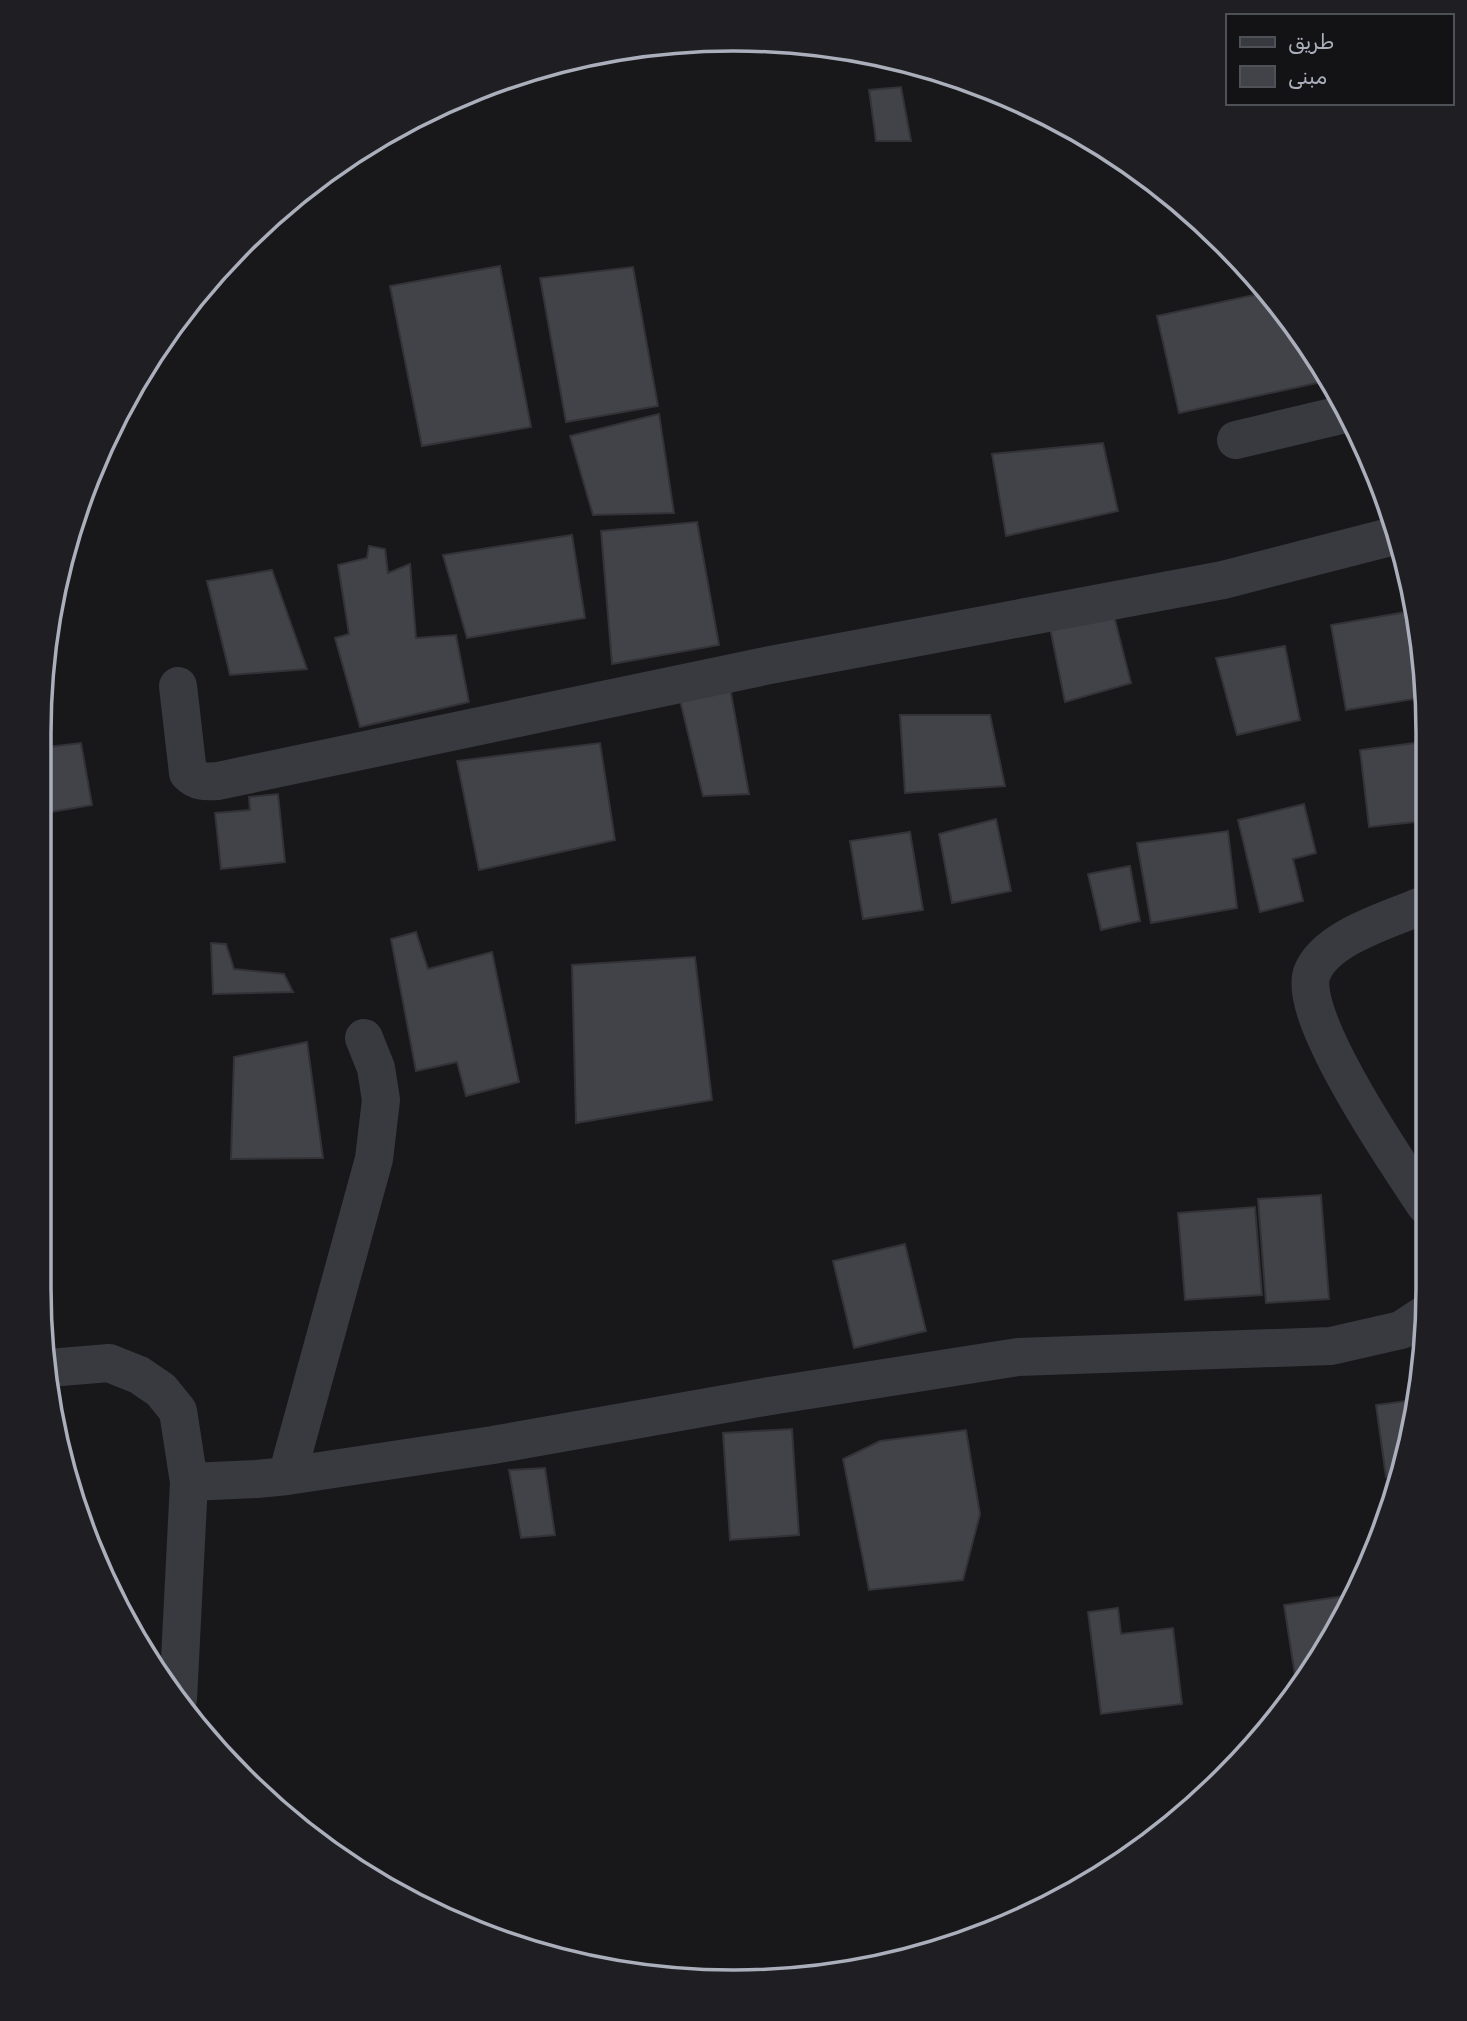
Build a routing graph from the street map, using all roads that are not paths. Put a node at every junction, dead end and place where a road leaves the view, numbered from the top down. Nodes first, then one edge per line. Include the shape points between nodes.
1 (1337, 416) edge
2 (1236, 440) dead end
3 (1387, 538) edge
4 (178, 687) dead end
5 (1416, 908) edge
6 (364, 1038) dead end
7 (1416, 1192) edge
8 (1415, 1321) edge
9 (56, 1367) edge
10 (286, 1476) junction
11 (189, 1482) junction
12 (179, 1685) edge

1 - 2 street
3 - 4 street via 1223,580 765,666 218,781 203,782 188,773
5 - 7 street via 1336,944 1312,973 1310,988 1317,1017 1349,1083
6 - 10 street via 376,1068 381,1100 373,1158
8 - 10 street via 1401,1330 1331,1346 1018,1357
9 - 11 street via 109,1363 161,1390 177,1411
10 - 11 street
11 - 12 street

